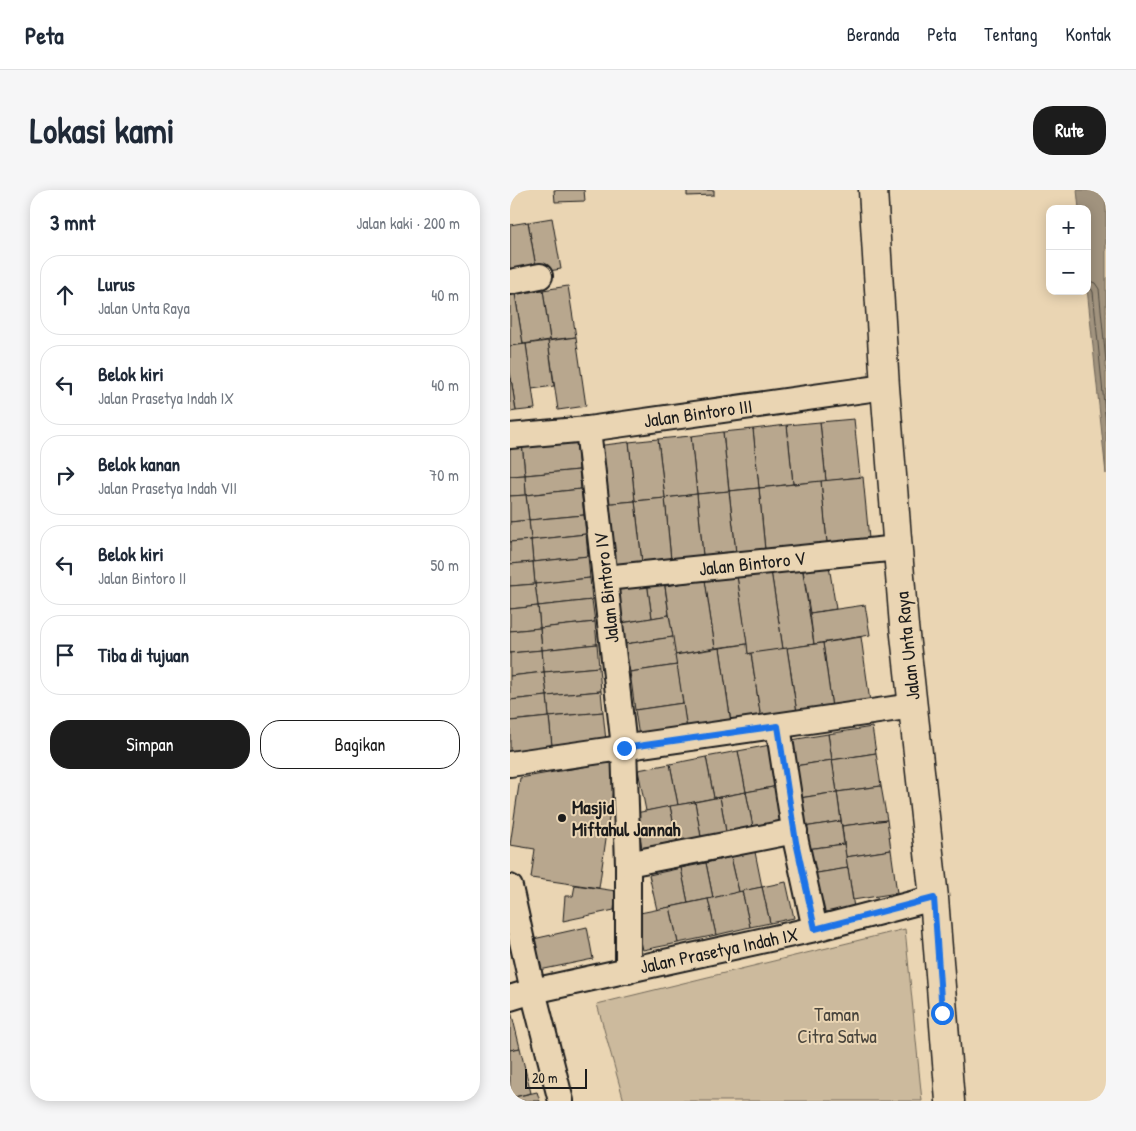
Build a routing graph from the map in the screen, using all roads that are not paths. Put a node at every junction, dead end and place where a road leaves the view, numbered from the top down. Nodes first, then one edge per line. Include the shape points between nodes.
1 (872, 190) edge
2 (540, 276) dead end
3 (510, 282) edge
4 (885, 387) junction
5 (588, 429) junction
6 (510, 436) edge
7 (898, 548) junction
8 (605, 578) junction
9 (913, 706) junction
10 (778, 726) junction
11 (624, 748) junction
12 (510, 764) edge
13 (795, 831) junction
14 (628, 864) junction
15 (510, 888) edge
16 (934, 898) junction
17 (815, 929) junction
18 (628, 970) junction
19 (533, 991) junction
20 (510, 998) edge
21 (561, 1101) edge
22 (950, 1101) edge

1 - 4 street, Jalan Unta Raya
2 - 3 street
4 - 5 street, Jalan Bintoro III
4 - 7 street, Jalan Unta Raya
5 - 6 street, Jalan Bintoro III
5 - 8 street, Jalan Bintoro IV
7 - 8 street, Jalan Bintoro V
7 - 9 street, Jalan Unta Raya
8 - 11 street, Jalan Bintoro IV
9 - 10 street
9 - 16 street, Jalan Unta Raya
10 - 11 street
10 - 13 street
11 - 12 street
11 - 14 street, Jalan Bintoro IV
13 - 14 street
13 - 17 street
14 - 18 street, Jalan Bintoro IV
15 - 19 street
16 - 17 street, Jalan Prasetya Indah IX
16 - 22 street, Jalan Unta Raya
17 - 18 street, Jalan Prasetya Indah IX
18 - 19 street, Jalan Prasetya Indah IX
19 - 20 street, Jalan Prasetya Indah IX
19 - 21 street

